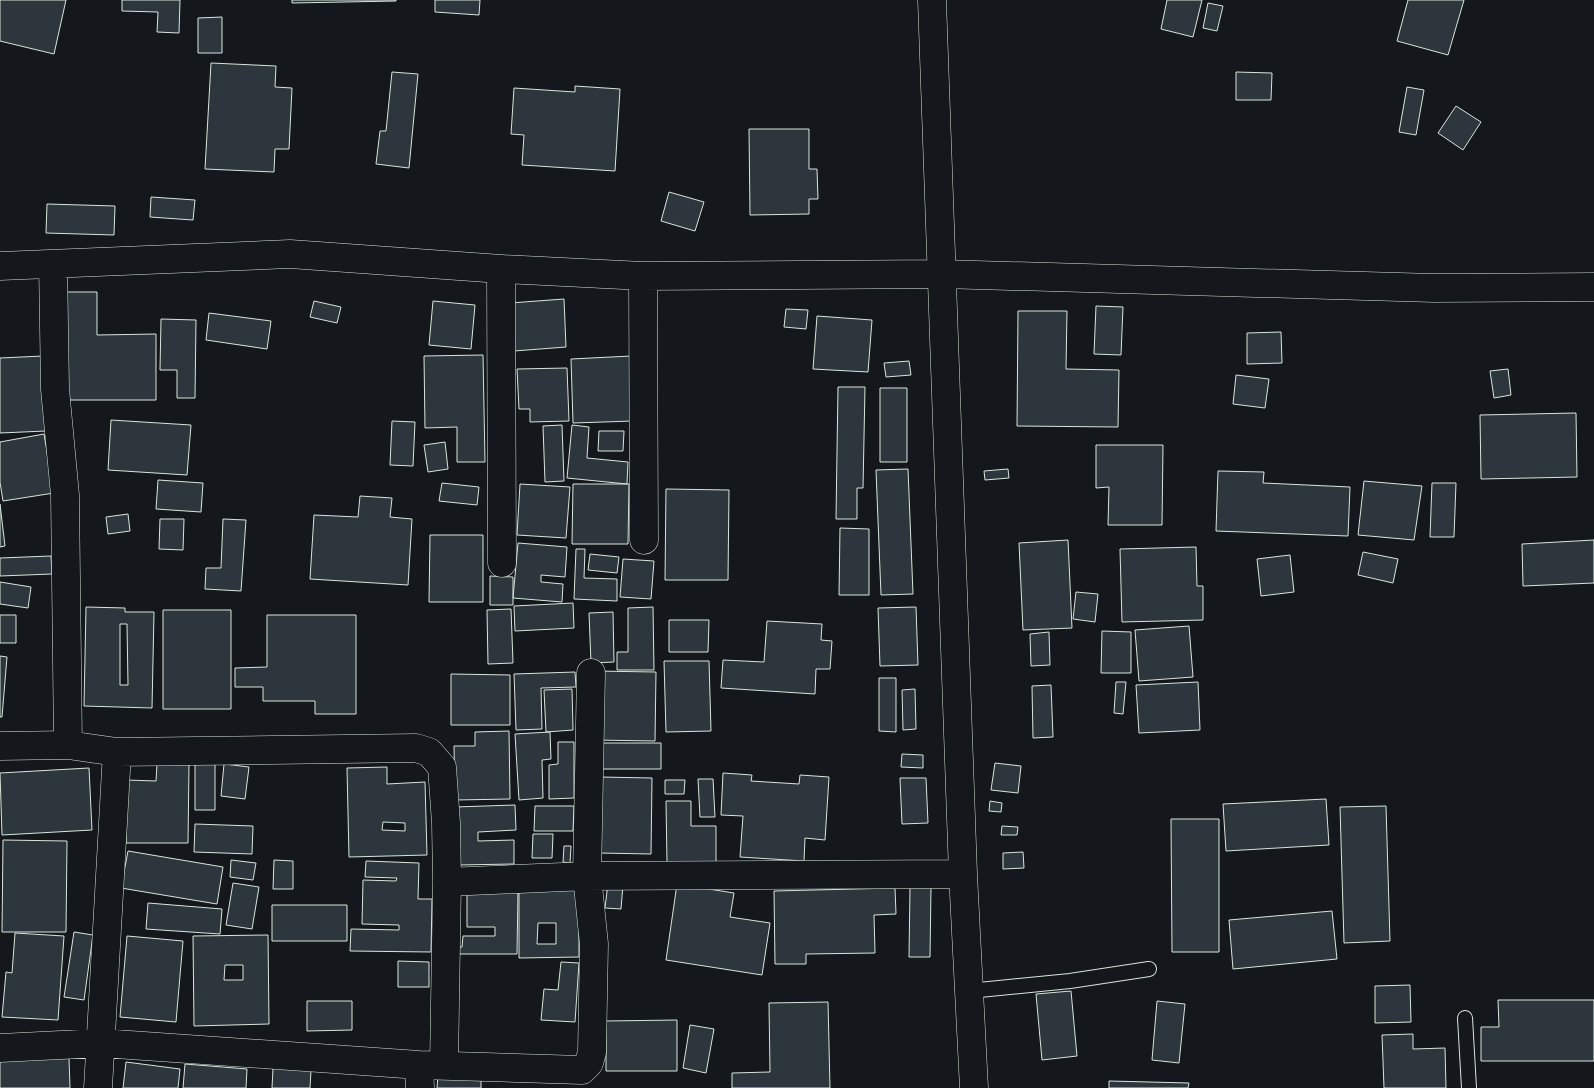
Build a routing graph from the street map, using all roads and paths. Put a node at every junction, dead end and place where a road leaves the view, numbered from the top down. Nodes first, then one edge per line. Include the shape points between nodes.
1 (932, 0) edge
2 (53, 264) junction
3 (0, 266) edge
4 (501, 269) junction
5 (942, 274) junction
6 (643, 276) junction
7 (1594, 287) edge
8 (644, 540) dead end
9 (502, 563) dead end
10 (590, 673) dead end
11 (68, 745) junction
12 (0, 746) edge
13 (117, 752) junction
14 (963, 874) junction
15 (587, 876) junction
16 (447, 882) junction
17 (1149, 969) dead end
18 (969, 991) junction
19 (1465, 1018) dead end
20 (101, 1043) junction
21 (0, 1048) edge
22 (428, 1073) edge
23 (98, 1088) edge
24 (974, 1088) edge
25 (1468, 1088) edge

1 - 5 street
2 - 3 street
2 - 4 street via 290,254
2 - 11 street via 55,389 65,495
4 - 6 street
4 - 9 street
5 - 6 street
5 - 7 street via 1434,288
5 - 14 street
6 - 8 street
10 - 15 street
11 - 12 street
11 - 13 street
13 - 16 street via 416,748 429,752 442,767
13 - 20 street
14 - 15 street
14 - 18 street
15 - 16 street
15 - 22 street via 594,944 592,1052 589,1063 582,1070
16 - 22 street
17 - 18 lane
18 - 24 street
19 - 25 lane
20 - 21 street
20 - 22 street
20 - 23 street

